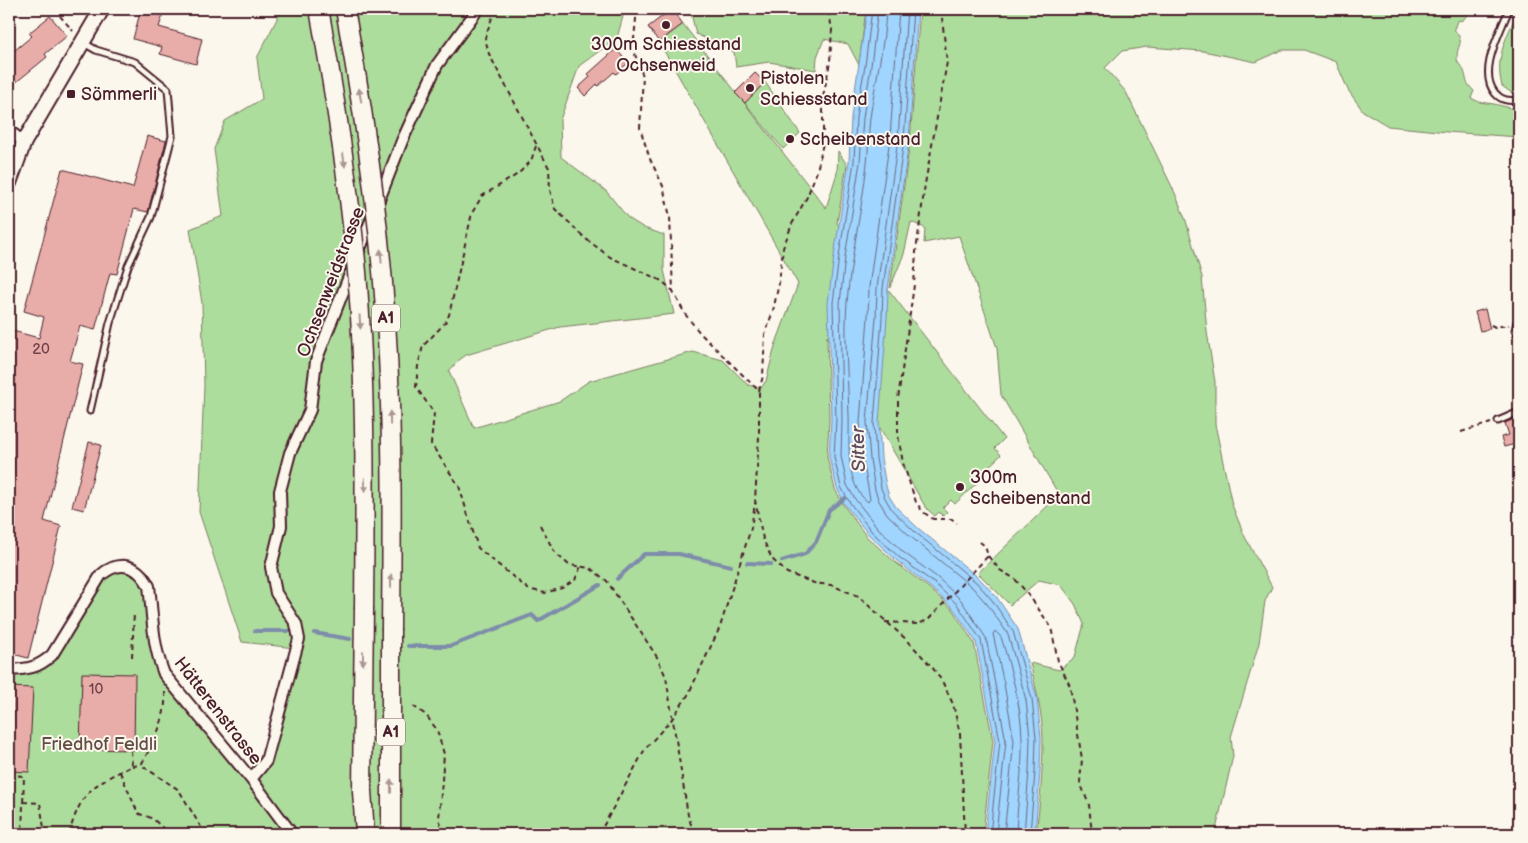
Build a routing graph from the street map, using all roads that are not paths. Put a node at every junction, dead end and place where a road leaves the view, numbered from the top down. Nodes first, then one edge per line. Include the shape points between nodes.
1 (102, 9) edge
2 (319, 9) edge
3 (345, 9) edge
4 (478, 9) edge
5 (1509, 9) edge
6 (80, 40) junction
7 (1519, 100) edge
8 (9, 131) edge
9 (24, 142) junction
10 (9, 183) edge
11 (1518, 323) edge
12 (1519, 336) edge
13 (90, 411) dead end
14 (1519, 412) edge
15 (1498, 421) road end
16 (9, 670) edge
17 (252, 779) junction
18 (362, 791) junction
19 (292, 834) edge
20 (357, 834) edge
21 (365, 834) edge
22 (392, 834) edge

1 - 6 street
2 -> 18 highway, A1, bridge via 344,164 357,273 365,455
22 -> 3 highway, A1, bridge via 390,407 385,309 378,222
4 - 17 street, Ochsenweidstrasse via 437,65 402,141 316,361 310,410 290,453 280,491 281,526 271,567 276,593 296,624 299,639 266,761
5 - 7 lane via 1492,53 1488,80 1498,97
6 - 9 street
6 - 13 lane via 96,50 135,62 168,89 172,136 151,217 128,266 110,323
8 - 9 street
9 - 10 street
11 - 12 lane via 1515,330
14 - 15 lane
16 - 17 street, Hätterenstrasse via 31,668 52,655 101,575 113,566 134,569 149,586 156,655 164,674
17 - 19 street, Hätterenstrasse
18 - 20 highway, A1
18 - 21 highway, A1

